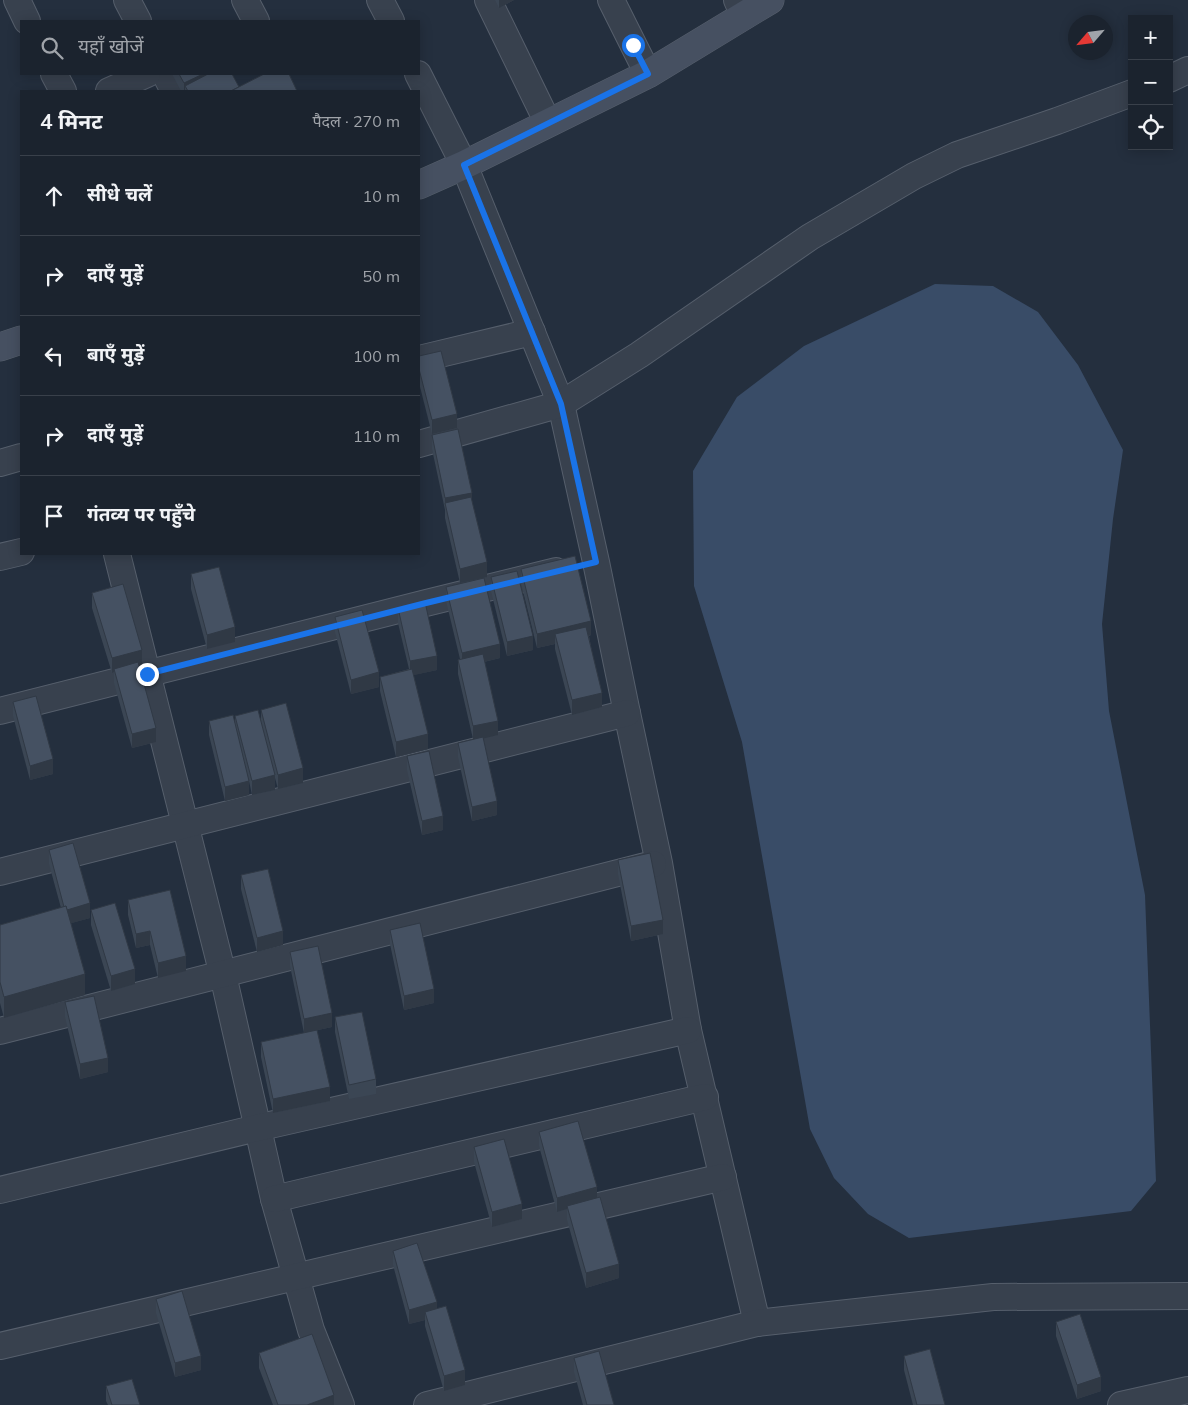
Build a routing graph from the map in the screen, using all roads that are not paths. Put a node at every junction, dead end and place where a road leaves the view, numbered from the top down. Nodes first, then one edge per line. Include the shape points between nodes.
1 (16, 0) edge
2 (127, 0) edge
3 (380, 0) edge
4 (488, 0) edge
5 (610, 0) edge
6 (770, 0) edge
7 (740, 8) edge
8 (26, 20) edge
9 (137, 20) edge
10 (390, 20) edge
11 (1188, 70) edge
12 (648, 74) junction
13 (55, 75) edge
14 (145, 75) edge
15 (166, 75) edge
16 (419, 75) edge
17 (1173, 77) edge
18 (62, 90) edge
19 (111, 90) edge
20 (173, 90) edge
21 (1128, 94) edge
22 (548, 124) junction
23 (464, 165) junction
24 (420, 185) edge
25 (532, 332) junction
26 (20, 340) edge
27 (0, 347) edge
28 (420, 359) edge
29 (561, 404) junction
30 (420, 444) edge
31 (20, 457) edge
32 (0, 462) edge
33 (20, 552) edge
34 (117, 555) edge
35 (0, 557) edge
36 (596, 562) junction
37 (147, 674) junction
38 (0, 711) edge
39 (626, 713) junction
40 (185, 825) junction
41 (659, 863) junction
42 (0, 872) edge
43 (223, 975) junction
44 (688, 1030) junction
45 (0, 1031) edge
46 (704, 1097) junction
47 (257, 1128) junction
48 (723, 1177) junction
49 (0, 1190) edge
50 (274, 1199) junction
51 (295, 1278) junction
52 (1188, 1296) edge
53 (757, 1323) junction
54 (0, 1346) edge
55 (1188, 1390) edge
56 (341, 1405) edge
57 (427, 1405) edge
58 (1121, 1405) edge

1 - 8 street
2 - 9 street
3 - 10 street
4 - 22 street
5 - 12 street
6 - 7 street
7 - 12 street
11 - 17 street
12 - 22 street
13 - 18 street
14 - 19 street
15 - 20 street
16 - 23 street
21 - 29 street via 957,156 914,176 810,237 639,355
22 - 23 street
23 - 24 street
23 - 25 street
25 - 28 street
25 - 29 street
26 - 27 street
29 - 30 street
29 - 36 street
31 - 32 street
33 - 35 street
34 - 37 street
36 - 37 street
36 - 39 street
37 - 38 street
37 - 40 street
39 - 40 street
39 - 41 street
40 - 42 street
40 - 43 street
41 - 43 street
41 - 44 street
43 - 45 street
43 - 47 street
44 - 46 street
44 - 47 street
46 - 48 street
46 - 50 street
47 - 49 street
47 - 50 street
48 - 51 street
48 - 53 street
50 - 51 street
51 - 54 street
51 - 56 street via 311,1330
52 - 53 street via 993,1297
53 - 57 street
55 - 58 street

